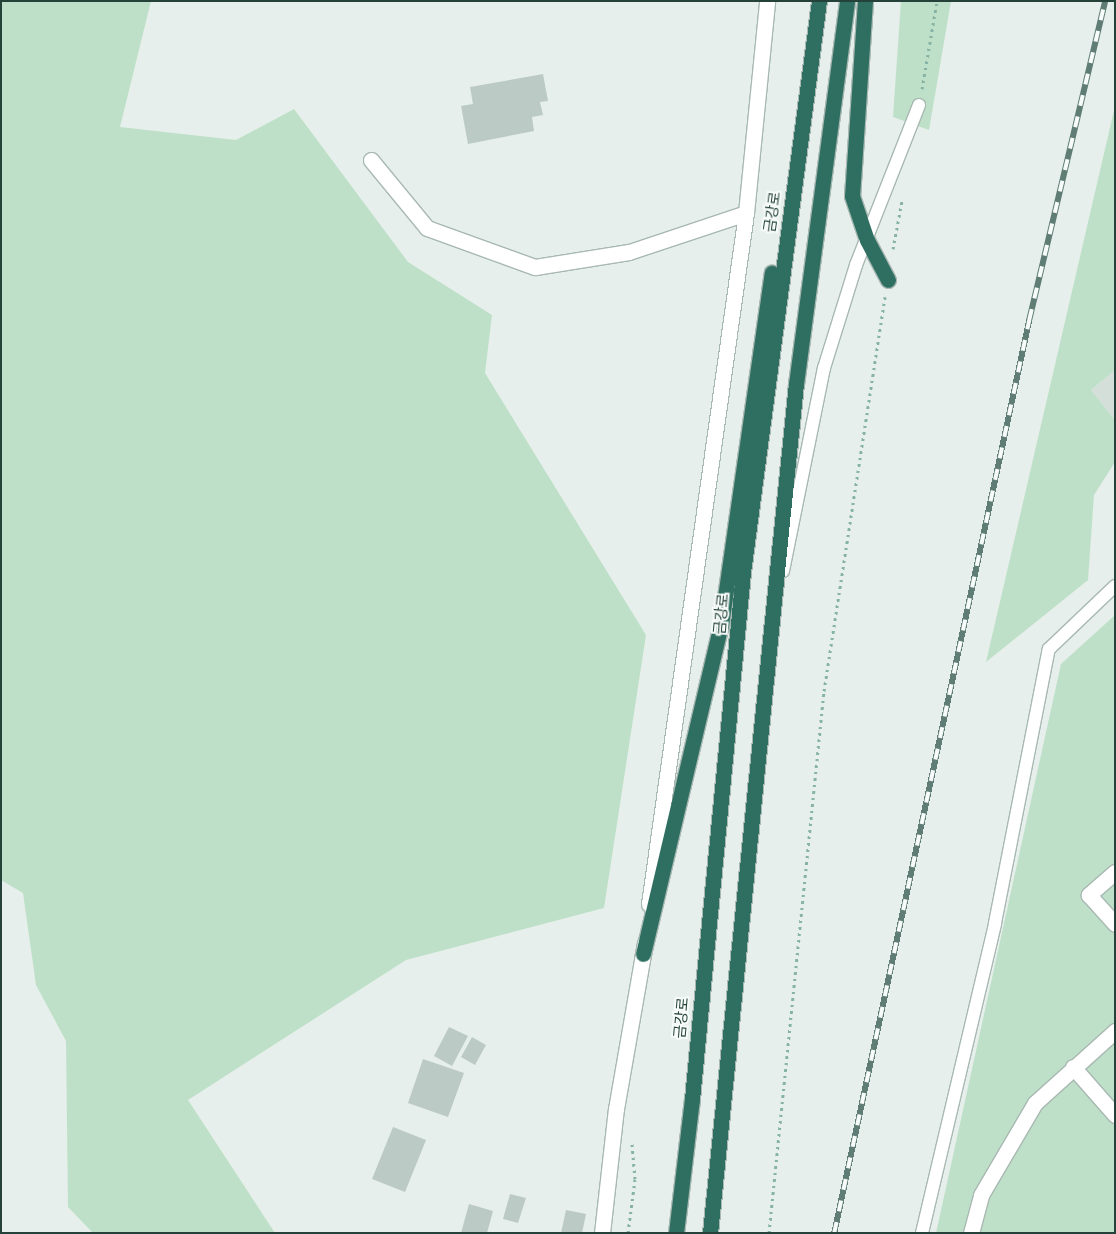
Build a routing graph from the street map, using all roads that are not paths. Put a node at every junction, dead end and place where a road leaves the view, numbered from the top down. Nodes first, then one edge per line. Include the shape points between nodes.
1 (766, 1) edge
2 (819, 1) edge
3 (847, 1) edge
4 (865, 1) edge
5 (919, 105) road end
6 (804, 107) junction
7 (371, 160) dead end
8 (746, 213) junction
9 (867, 240) junction
10 (888, 280) road end
11 (1115, 586) edge
12 (768, 659) junction
13 (1115, 872) edge
14 (1115, 924) edge
15 (643, 954) junction
16 (1115, 1032) edge
17 (1073, 1067) junction
18 (1115, 1115) edge
19 (602, 1233) edge
20 (676, 1233) edge
21 (710, 1233) edge
22 (922, 1233) edge
23 (970, 1233) edge

1 - 8 street
2 - 6 highway, 금강로
3 - 12 highway via 796,384
4 - 9 highway via 852,196
5 - 9 lane
6 - 15 highway via 767,301 721,625
6 - 20 highway, 금강로 via 743,572
7 - 8 street via 427,228 535,267 629,252
8 - 15 street via 715,454 668,752
9 - 10 highway
9 - 12 lane via 824,368
11 - 22 lane via 1050,649 995,923
12 - 21 highway via 745,912
13 - 14 street via 1089,895
15 - 19 street via 616,1109
16 - 17 street
17 - 18 street
17 - 23 street via 1035,1103 982,1195

